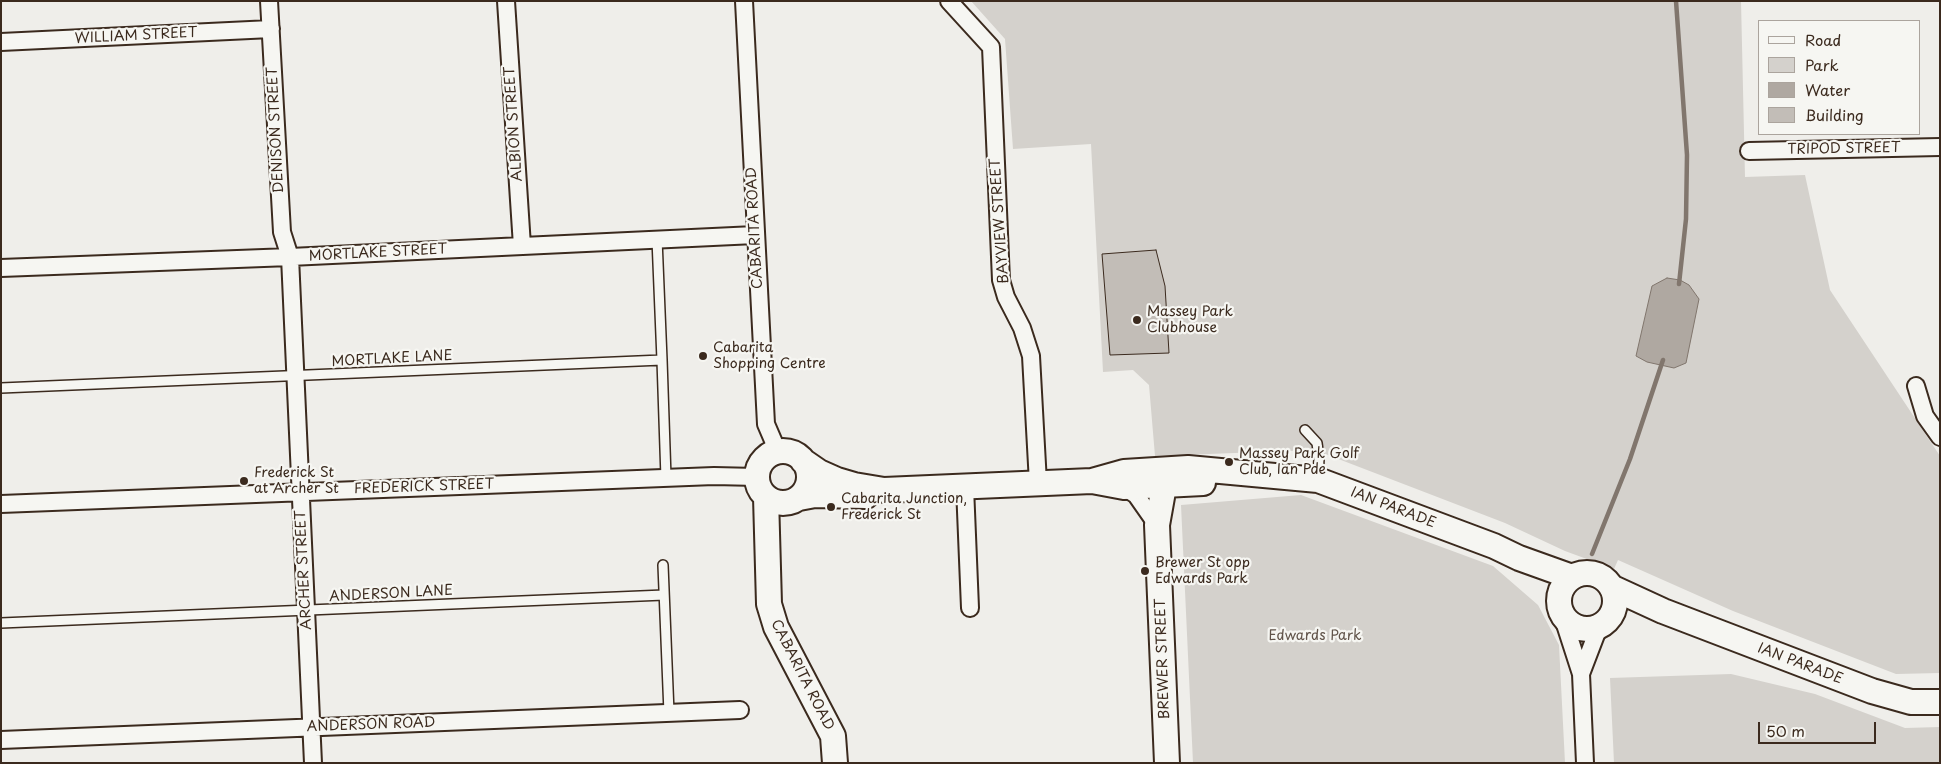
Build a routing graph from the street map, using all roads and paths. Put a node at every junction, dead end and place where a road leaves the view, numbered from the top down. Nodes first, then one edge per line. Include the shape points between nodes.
1 (270, 1) edge
2 (506, 1) edge
3 (744, 1) edge
4 (948, 1) edge
5 (271, 30) junction
6 (1, 42) edge
7 (1940, 147) edge
8 (1748, 151) dead end
9 (755, 235) junction
10 (656, 239) junction
11 (522, 246) junction
12 (290, 257) junction
13 (1, 268) edge
14 (662, 360) junction
15 (295, 377) junction
16 (1916, 386) dead end
17 (1, 388) edge
18 (1306, 430) dead end
19 (1940, 437) edge
20 (778, 452) junction
21 (803, 461) junction
22 (666, 478) junction
23 (1318, 480) junction
24 (1147, 482) junction
25 (1038, 483) junction
26 (762, 487) junction
27 (965, 487) junction
28 (884, 490) junction
29 (300, 492) junction
30 (799, 498) junction
31 (1, 504) edge
32 (1519, 558) junction
33 (663, 565) dead end
34 (1572, 576) junction
35 (1613, 588) junction
36 (664, 595) junction
37 (970, 608) dead end
38 (1560, 608) junction
39 (1663, 611) junction
40 (306, 612) junction
41 (1606, 621) junction
42 (1, 623) edge
43 (1581, 674) junction
44 (1940, 702) edge
45 (740, 710) dead end
46 (669, 713) junction
47 (311, 728) junction
48 (1, 740) edge
49 (312, 763) edge
50 (835, 763) edge
51 (1167, 763) edge
52 (1585, 763) edge

1 - 5 street, DENISON STREET
2 - 11 street, ALBION STREET
3 - 9 street, CABARITA ROAD
4 - 25 street, BAYVIEW STREET via 991,47 1002,280 1031,356
5 - 6 street, WILLIAM STREET
5 - 12 street, DENISON STREET via 282,232
7 - 8 street, TRIPOD STREET
9 - 10 street, MORTLAKE STREET
9 - 20 street, CABARITA ROAD via 766,424
10 - 11 street, MORTLAKE STREET
10 - 14 lane
11 - 12 street, MORTLAKE STREET
12 - 13 street, MORTLAKE STREET
12 - 15 street, ARCHER STREET
14 - 15 lane, MORTLAKE LANE
14 - 22 lane
15 - 17 lane, MORTLAKE LANE
15 - 29 street, ARCHER STREET
16 - 19 street via 1925,416
18 - 23 lane via 1316,443
20 - 21 main road via 792,453
20 - 26 main road via 760,466
21 - 28 main road via 837,480
21 - 30 main road via 809,476 805,492
22 - 26 street, FREDERICK STREET via 732,476
22 - 29 street, FREDERICK STREET
23 - 24 main road, IAN PARADE via 1262,476
23 - 32 main road, IAN PARADE
24 - 25 main road, IAN PARADE via 1124,472 1092,481
24 - 51 main road, BREWER STREET via 1164,492 1158,525
25 - 27 main road
26 - 30 main road via 780,503
26 - 50 main road, CABARITA ROAD via 769,604 776,627 833,736
27 - 28 main road
27 - 37 street
28 - 30 main road via 864,496 815,495
29 - 31 street, FREDERICK STREET
29 - 40 street, ARCHER STREET
32 - 34 main road, IAN PARADE
32 - 38 main road, IAN PARADE
33 - 36 lane
34 - 35 main road via 1590,572 1608,580
34 - 38 main road via 1562,589
35 - 39 main road, IAN PARADE
35 - 41 main road via 1616,606
36 - 40 lane, ANDERSON LANE
36 - 46 lane
38 - 41 main road via 1566,620 1581,629 1590,629
38 - 43 street
39 - 41 main road, IAN PARADE
39 - 44 main road, IAN PARADE via 1872,691 1911,702
40 - 42 lane, ANDERSON LANE
40 - 47 street, ARCHER STREET
41 - 43 street
43 - 52 street
45 - 46 street, ANDERSON ROAD
46 - 47 street, ANDERSON ROAD
47 - 48 street, ANDERSON ROAD
47 - 49 street, ARCHER STREET

